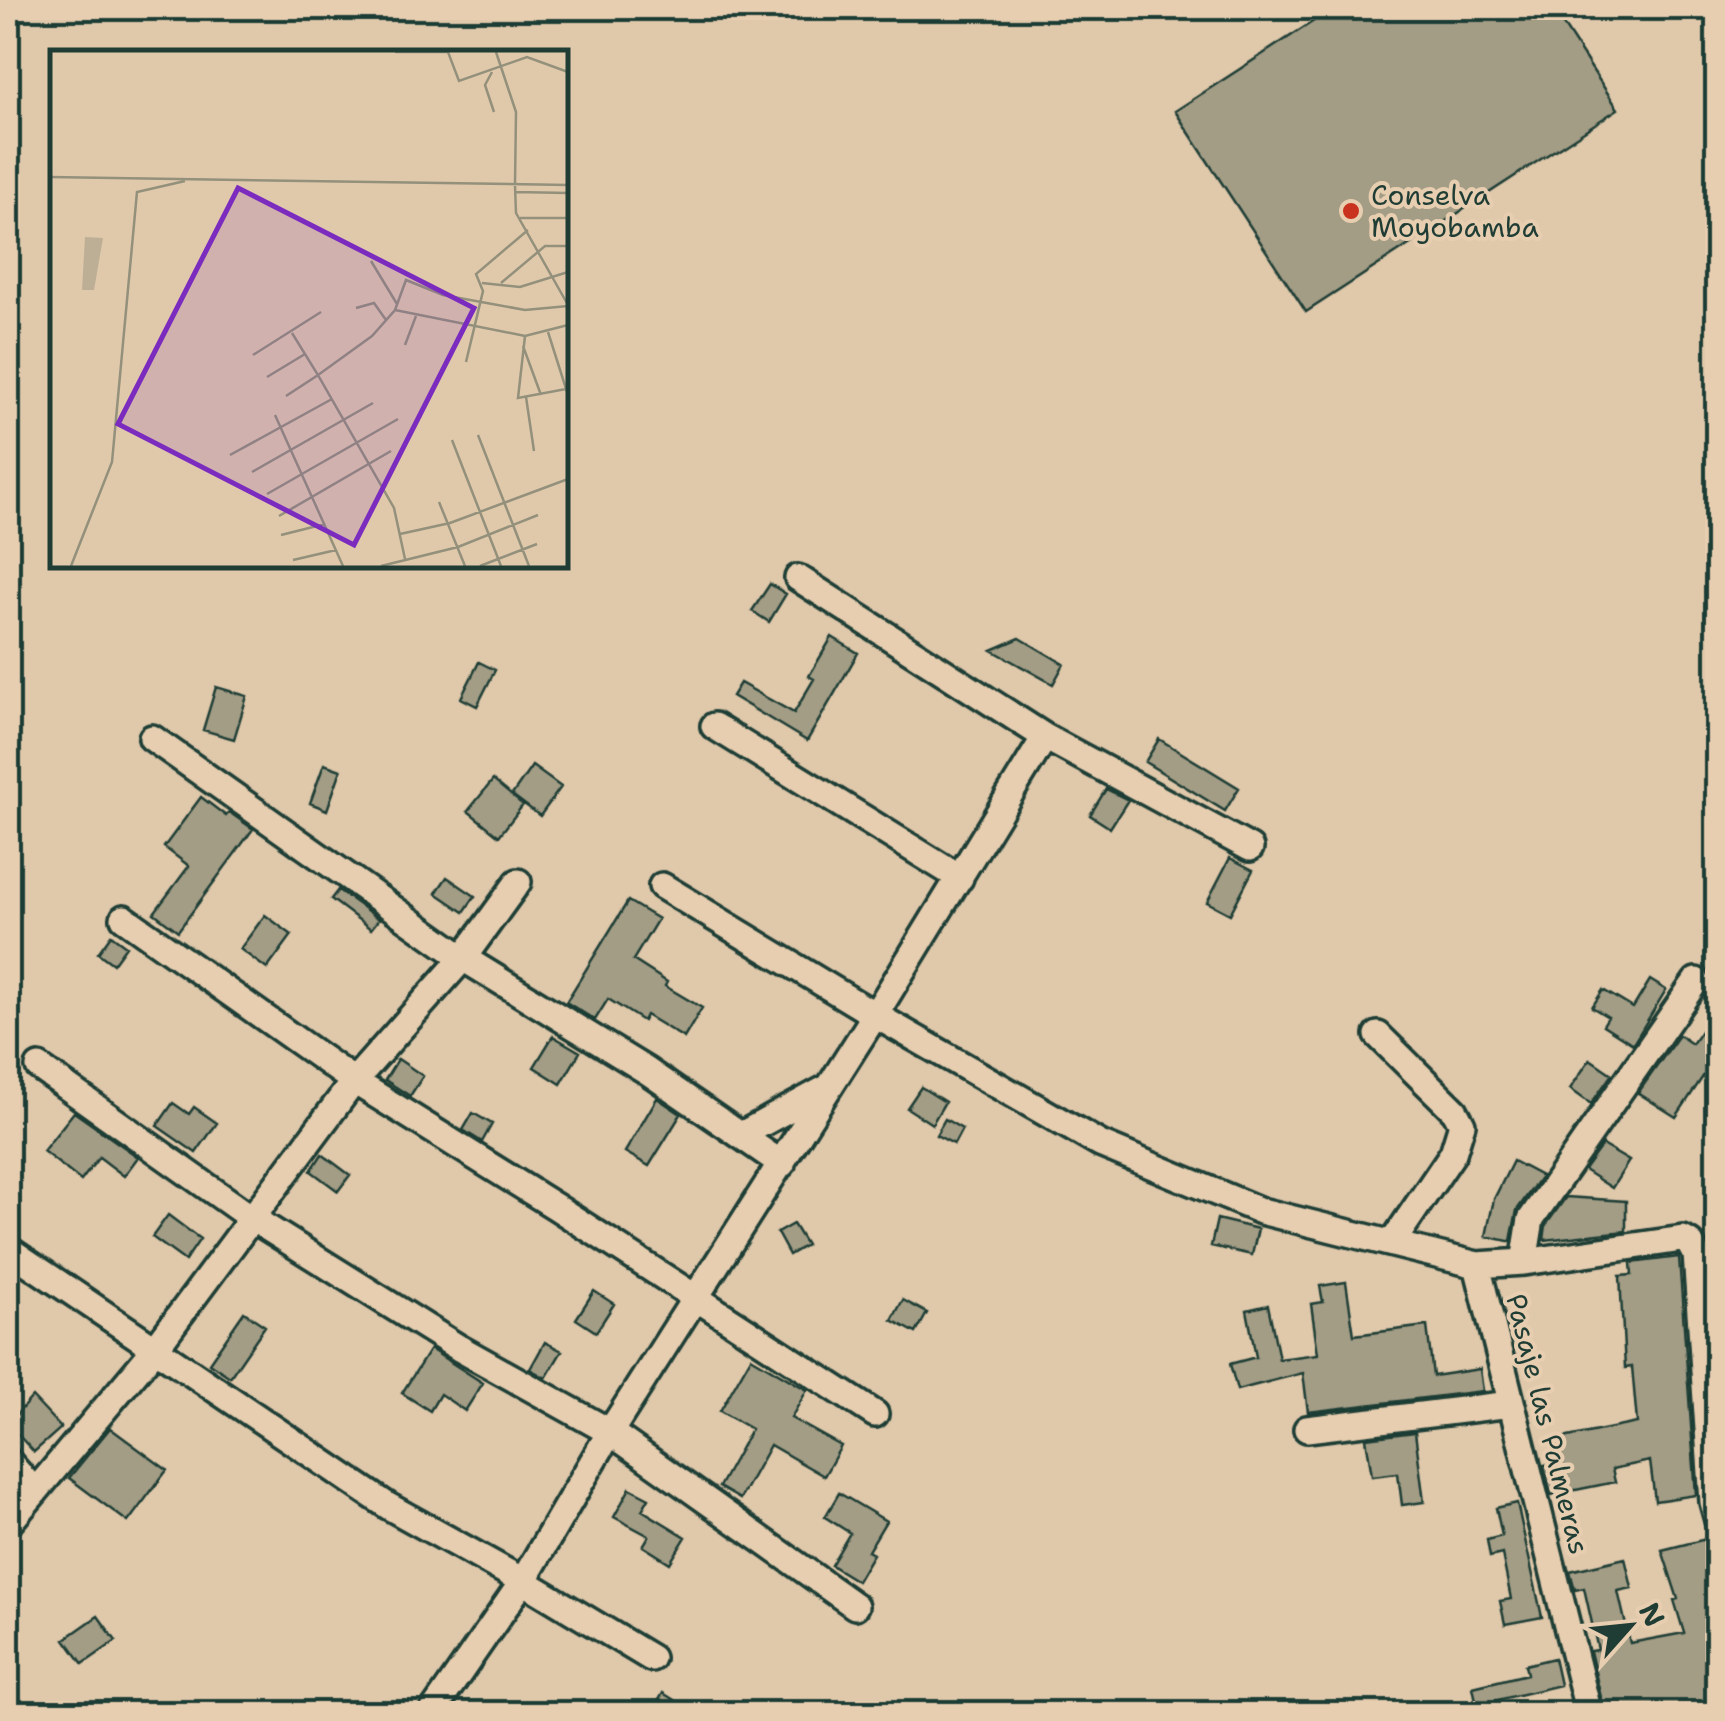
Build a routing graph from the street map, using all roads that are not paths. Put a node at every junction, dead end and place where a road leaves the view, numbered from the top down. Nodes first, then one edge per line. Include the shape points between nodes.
1 (798, 578) dead end
2 (714, 726) dead end
3 (1046, 737) junction
4 (152, 738) dead end
5 (1250, 848) dead end
6 (960, 878) junction
7 (518, 882) dead end
8 (662, 886) dead end
9 (124, 918) dead end
10 (463, 958) junction
11 (1696, 982) dead end
12 (874, 1015) junction
13 (1378, 1034) dead end
14 (39, 1067) dead end
15 (354, 1081) junction
16 (830, 1087) junction
17 (740, 1135) junction
18 (782, 1164) junction
19 (250, 1217) junction
20 (1392, 1244) junction
21 (8, 1249) edge
22 (1524, 1262) junction
23 (1478, 1265) junction
24 (697, 1298) junction
25 (154, 1350) junction
26 (1510, 1404) junction
27 (875, 1414) dead end
28 (1307, 1429) dead end
29 (610, 1432) junction
30 (8, 1460) edge
31 (34, 1492) junction
32 (1718, 1520) edge
33 (8, 1524) edge
34 (523, 1581) junction
35 (855, 1606) dead end
36 (651, 1658) dead end
37 (431, 1714) edge
38 (1589, 1714) edge

1 - 3 street
2 - 6 street
3 - 5 street
3 - 6 street
4 - 10 street
6 - 12 street
7 - 10 street
8 - 12 street
9 - 15 street
10 - 15 street
10 - 17 street
11 - 22 street via 1532,1219
12 - 16 street
12 - 20 street via 1100,1144 1261,1211
13 - 20 street via 1462,1124 1453,1153
14 - 19 street
15 - 19 street
15 - 24 street
16 - 17 street
16 - 18 street
17 - 18 street
18 - 24 street
19 - 25 street
19 - 29 street via 459,1348
20 - 23 street
21 - 25 street
22 - 23 street
22 - 32 street via 1690,1242
23 - 26 street, Pasaje las Palmeras
24 - 27 street
24 - 29 street
25 - 31 street
25 - 34 street via 388,1506
26 - 28 street
26 - 38 street, Pasaje las Palmeras
29 - 34 street
29 - 35 street
30 - 31 street
31 - 33 street
34 - 36 street
34 - 37 street

